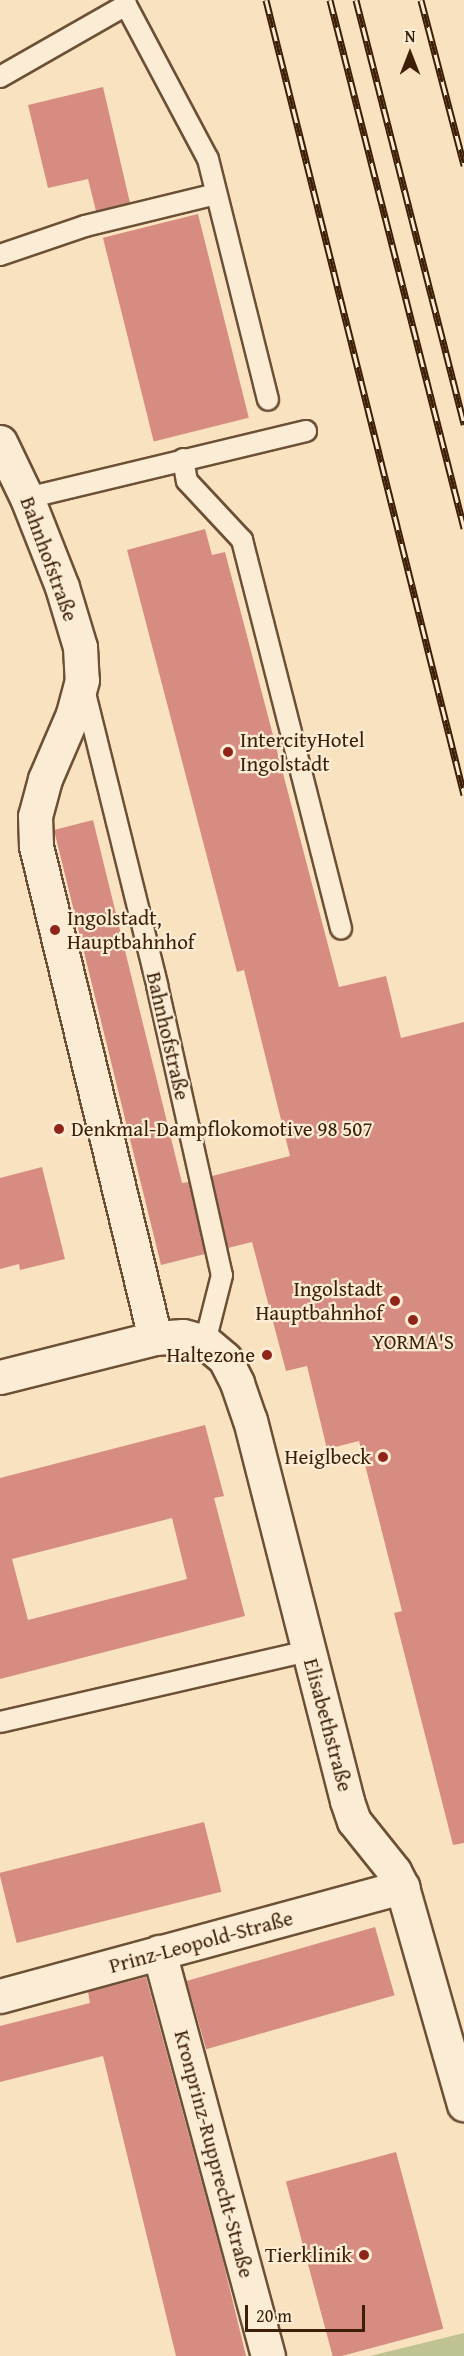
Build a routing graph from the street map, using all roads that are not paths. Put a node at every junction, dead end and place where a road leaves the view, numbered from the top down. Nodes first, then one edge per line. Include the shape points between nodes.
1 (126, 2) edge
2 (0, 77) edge
3 (216, 194) junction
4 (0, 255) edge
5 (268, 400) dead end
6 (306, 431) dead end
7 (0, 442) edge
8 (183, 459) junction
9 (27, 498) junction
10 (81, 680) junction
11 (341, 929) dead end
12 (155, 1338) junction
13 (205, 1342) junction
14 (0, 1377) edge
15 (308, 1651) junction
16 (0, 1722) edge
17 (402, 1887) junction
18 (159, 1952) junction
19 (0, 1996) edge
20 (464, 2104) edge
21 (268, 2356) edge

1 - 2 lane
1 - 3 lane via 208,159
3 - 4 lane via 85,226
3 - 5 lane
6 - 8 lane
7 - 9 street, Bahnhofstraße
8 - 9 lane
8 - 11 lane via 187,481 242,540
9 - 10 street, Bahnhofstraße via 62,587 80,648
10 - 12 street, Bahnhofstraße via 73,714 45,779 35,816 36,846
10 - 13 lane, Bahnhofstraße via 157,985 222,1275
12 - 13 street via 183,1336
12 - 14 street
13 - 15 street, Elisabethstraße via 225,1359 250,1420
15 - 16 lane
15 - 17 street, Elisabethstraße via 354,1821
17 - 18 street, Prinz-Leopold-Straße
17 - 20 street, Elisabethstraße
18 - 19 street, Prinz-Leopold-Straße
18 - 21 street, Kronprinz-Rupprecht-Straße

